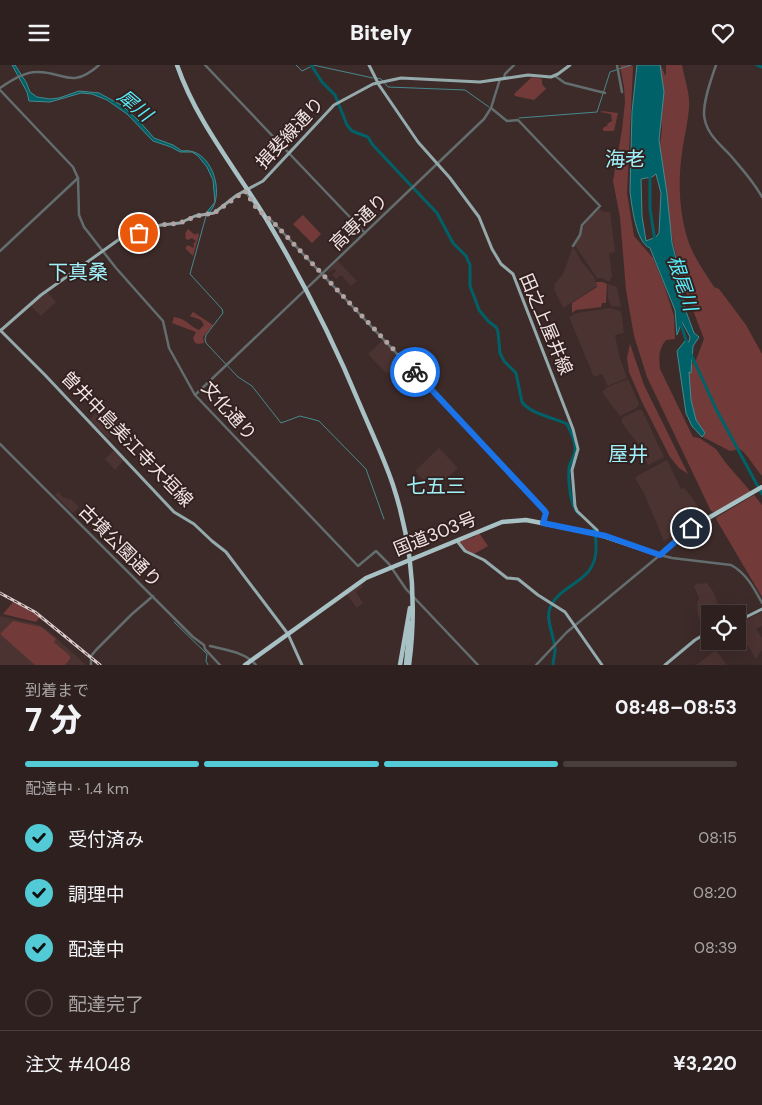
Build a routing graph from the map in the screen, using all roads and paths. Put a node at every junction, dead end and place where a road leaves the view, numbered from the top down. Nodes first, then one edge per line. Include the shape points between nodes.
1 (99, 65) edge
2 (177, 65) edge
3 (206, 65) edge
4 (369, 65) edge
5 (514, 65) edge
6 (570, 65) edge
7 (617, 65) edge
8 (716, 65) edge
9 (555, 76) junction
10 (502, 78) junction
11 (376, 81) junction
12 (0, 89) edge
13 (622, 92) dead end
14 (605, 93) dead end
15 (491, 108) junction
16 (290, 154) junction
17 (438, 164) junction
18 (78, 178) junction
19 (245, 191) junction
20 (762, 197) edge
21 (365, 233) junction
22 (572, 246) dead end
23 (0, 251) edge
24 (102, 251) junction
25 (323, 274) junction
26 (0, 330) edge
27 (195, 395) junction
28 (0, 443) edge
29 (762, 488) edge
30 (543, 523) junction
31 (598, 534) junction
32 (457, 541) junction
33 (660, 555) junction
34 (391, 567) junction
35 (152, 596) junction
36 (411, 602) junction
37 (762, 603) edge
38 (410, 608) junction
39 (762, 609) edge
40 (746, 617) edge
41 (575, 626) junction
42 (288, 634) junction
43 (701, 636) edge
44 (210, 647) dead end
45 (252, 660) junction
46 (92, 665) edge
47 (220, 665) edge
48 (245, 665) edge
49 (256, 665) edge
50 (302, 665) edge
51 (400, 665) edge
52 (409, 665) edge
53 (478, 665) edge
54 (536, 665) edge
55 (602, 665) edge
56 (664, 665) edge

1 - 12 street via 76,78 36,72 15,79
2 - 36 highway via 204,122 300,279 367,421 389,473 402,517 411,570
3 - 16 street
4 - 11 main road, 田之上屋井線
5 - 10 street
6 - 9 main road
7 - 13 street
8 - 20 street via 704,115 708,130
9 - 10 main road, 揖斐線通り
9 - 14 street via 565,83
10 - 11 main road, 揖斐線通り via 480,82 401,78
10 - 15 street
11 - 16 main road, 揖斐線通り via 339,102
11 - 17 main road, 田之上屋井線 via 422,148
12 - 18 street via 71,164
15 - 17 street, 高専通り
15 - 22 street via 507,121 518,120 600,206 582,225
16 - 19 main road, 揖斐線通り via 266,179
16 - 21 street
17 - 21 street, 高専通り
17 - 31 main road, 田之上屋井線 via 479,217 501,264 513,274 578,449 572,469 574,506
18 - 23 street
18 - 24 street, 文化通り via 79,215
19 - 24 main road, 揖斐線通り via 211,214 121,238
19 - 25 street via 257,209
21 - 25 street, 高専通り
24 - 26 main road via 41,295
24 - 27 street, 文化通り via 163,321 169,348
25 - 27 street, 高専通り
25 - 30 street via 544,510
26 - 42 main road, 曽井中島美江寺大垣線 via 174,512 194,524 226,552
27 - 34 street, 文化通り via 358,566 376,551
28 - 35 street, 古墳公園通り
29 - 33 highway via 691,528
30 - 31 highway, 国道303号
30 - 32 highway, 国道303号 via 502,522
31 - 33 highway, 国道303号
32 - 34 highway, 国道303号
32 - 41 main road via 466,551 510,579 518,579 565,612
33 - 37 street via 731,565 751,583
33 - 41 street
34 - 42 highway, 国道303号 via 360,582
34 - 53 street, 文化通り via 406,589
35 - 46 street via 96,649
35 - 47 street, 古墳公園通り via 204,645
36 - 38 highway
36 - 52 highway
38 - 51 highway
38 - 52 highway
39 - 40 main road
41 - 54 street
41 - 55 main road
42 - 45 highway, 国道303号
42 - 50 main road, 曽井中島美江寺大垣線
43 - 56 main road
44 - 45 street
45 - 48 highway, 国道303号
45 - 49 street

